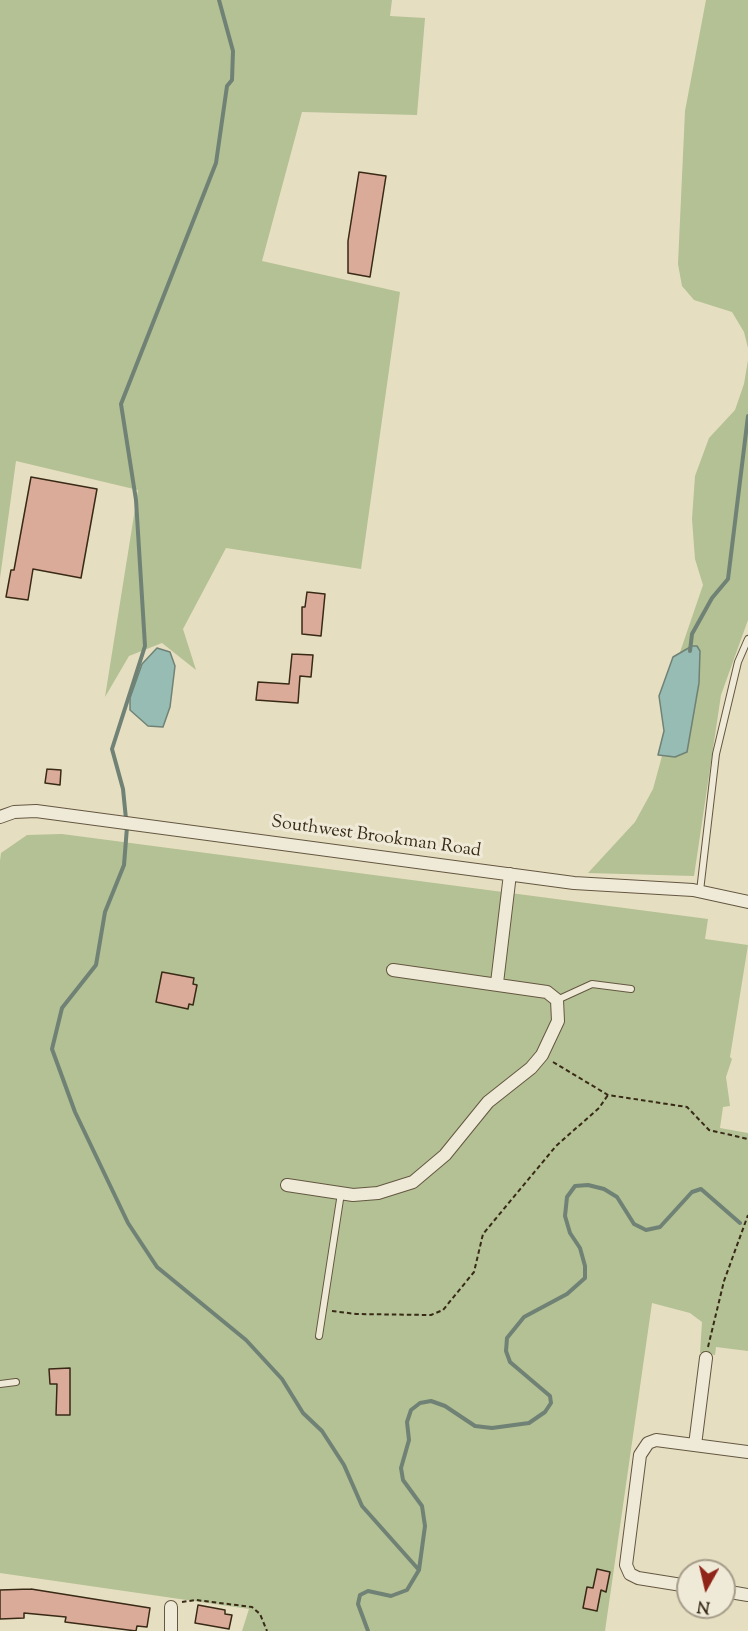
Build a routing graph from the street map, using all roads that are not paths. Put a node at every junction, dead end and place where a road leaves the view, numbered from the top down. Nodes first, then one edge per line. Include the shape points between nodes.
1 (748, 639) edge
2 (0, 817) edge
3 (510, 874) junction
4 (700, 892) junction
5 (748, 902) edge
6 (393, 970) dead end
7 (497, 983) junction
8 (631, 989) dead end
9 (557, 1000) junction
10 (287, 1185) dead end
11 (341, 1193) junction
12 (319, 1336) dead end
13 (706, 1358) road end
14 (16, 1382) dead end
15 (0, 1384) edge
16 (694, 1445) junction
17 (748, 1452) edge
18 (676, 1584) edge
19 (171, 1607) road end
20 (171, 1631) edge

1 - 4 lane via 738,662 716,754
2 - 3 street, Southwest Brookman Road via 36,811
3 - 4 street, Southwest Brookman Road
3 - 7 street
4 - 5 street, Southwest Brookman Road
6 - 7 street
7 - 9 street via 533,988
8 - 9 lane via 592,984
9 - 11 street via 558,1021 543,1055 488,1102 445,1155 413,1182 378,1193
10 - 11 street
11 - 12 lane
13 - 16 street
14 - 15 lane
16 - 17 street
16 - 18 street via 656,1440 648,1443 640,1455 627,1545 630,1574
19 - 20 street

